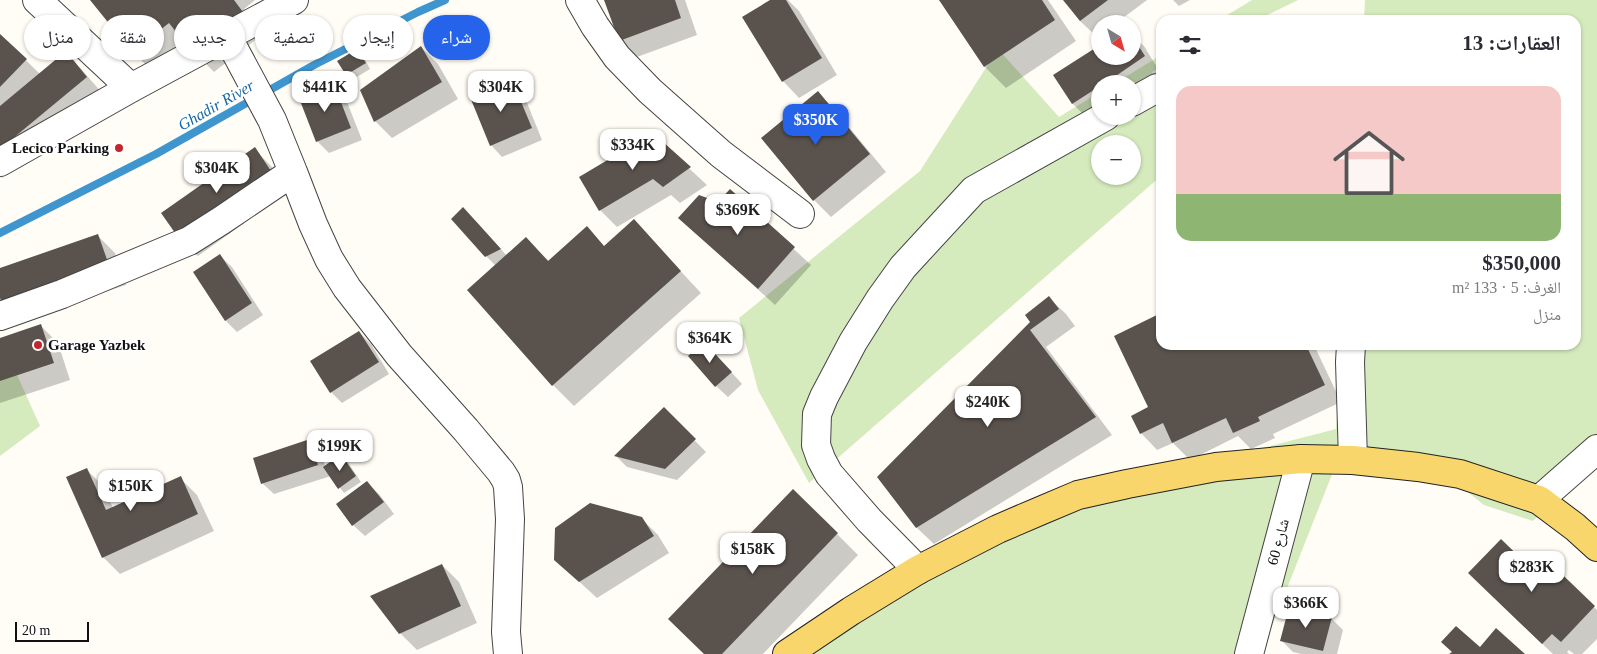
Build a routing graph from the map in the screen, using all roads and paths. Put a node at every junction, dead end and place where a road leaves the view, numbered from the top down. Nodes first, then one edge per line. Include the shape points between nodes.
1 (37, 0) edge
2 (294, 0) edge
3 (580, 0) edge
4 (245, 26) edge
5 (183, 60) edge
6 (240, 60) edge
7 (131, 88) junction
8 (1156, 89) edge
9 (1141, 97) edge
10 (1091, 124) edge
11 (0, 162) edge
12 (292, 172) junction
13 (800, 214) dead end
14 (0, 316) edge
15 (1351, 350) edge
16 (1597, 449) edge
17 (1300, 459) junction
18 (1353, 460) junction
19 (1540, 500) junction
20 (1597, 547) edge
21 (918, 570) junction
22 (508, 654) edge
23 (787, 654) edge
24 (1249, 654) edge

1 - 7 street
2 - 4 street
3 - 13 street via 617,57 650,91 720,154
5 - 7 street
6 - 12 street via 272,120
7 - 11 street
8 - 9 street
10 - 21 street via 974,190 903,267 880,298 853,342 817,414 816,445 828,474
12 - 14 street via 189,241
12 - 22 street via 329,259 347,288 399,355 506,480 510,520
15 - 18 street
16 - 19 street
17 - 18 main road
17 - 21 main road via 1216,467 1078,495 998,529
17 - 24 street, شارع 60
18 - 19 main road via 1460,474
19 - 20 main road
21 - 23 main road

